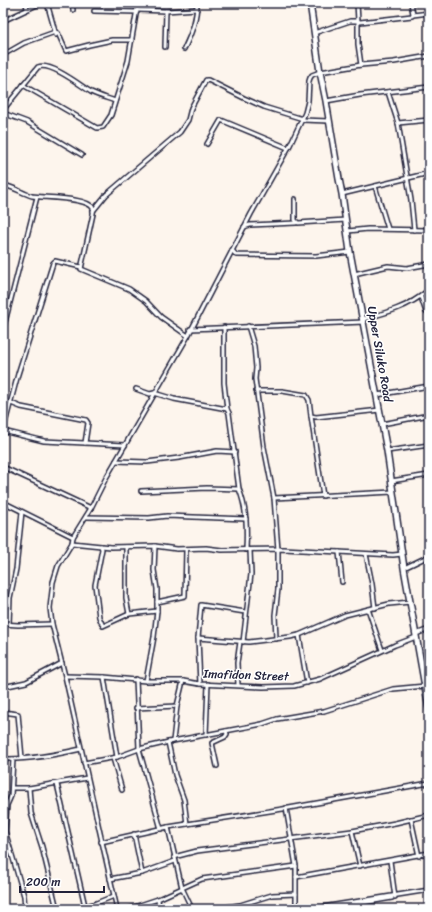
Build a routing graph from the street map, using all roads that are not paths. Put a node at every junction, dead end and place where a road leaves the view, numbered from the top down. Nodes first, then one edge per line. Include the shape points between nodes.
1 (26, 3) edge
2 (41, 3) edge
3 (47, 3) edge
4 (72, 3) edge
5 (138, 3) edge
6 (197, 3) edge
7 (310, 3) edge
8 (357, 3) edge
9 (411, 3) edge
10 (28, 9) junction
11 (197, 9) junction
12 (73, 10) dead end
13 (94, 11) dead end
14 (137, 11) junction
15 (166, 12) junction
16 (429, 13) edge
17 (413, 15) junction
18 (3, 21) edge
19 (358, 21) junction
20 (55, 33) junction
21 (314, 33) junction
22 (132, 40) junction
23 (165, 46) dead end
24 (184, 49) dead end
25 (3, 55) edge
26 (429, 56) edge
27 (360, 65) junction
28 (320, 72) junction
29 (23, 85) junction
30 (429, 87) edge
31 (388, 92) junction
32 (115, 101) junction
33 (326, 101) junction
34 (3, 112) edge
35 (302, 120) junction
36 (429, 120) edge
37 (329, 121) junction
38 (398, 123) junction
39 (207, 144) dead end
40 (288, 148) junction
41 (82, 155) dead end
42 (429, 173) edge
43 (408, 178) junction
44 (3, 185) edge
45 (375, 186) junction
46 (342, 194) junction
47 (37, 197) junction
48 (295, 199) dead end
49 (93, 211) junction
50 (346, 220) junction
51 (296, 222) junction
52 (244, 227) junction
53 (388, 229) junction
54 (414, 230) junction
55 (429, 230) edge
56 (348, 231) junction
57 (232, 250) junction
58 (350, 252) junction
59 (429, 264) edge
60 (81, 267) junction
61 (354, 274) junction
62 (427, 291) dead end
63 (363, 320) junction
64 (248, 326) junction
65 (224, 327) junction
66 (190, 329) junction
67 (3, 330) edge
68 (188, 336) junction
69 (429, 386) edge
70 (136, 389) dead end
71 (256, 391) junction
72 (154, 393) junction
73 (377, 395) junction
74 (11, 402) dead end
75 (227, 410) junction
76 (380, 410) junction
77 (429, 415) edge
78 (311, 416) junction
79 (382, 424) junction
80 (3, 431) edge
81 (85, 443) junction
82 (125, 445) junction
83 (429, 445) edge
84 (387, 451) junction
85 (235, 452) junction
86 (116, 461) junction
87 (3, 467) edge
88 (429, 475) edge
89 (390, 481) junction
90 (239, 489) junction
91 (141, 491) dead end
92 (393, 492) junction
93 (323, 496) junction
94 (274, 498) junction
95 (3, 502) edge
96 (91, 508) junction
97 (22, 512) junction
98 (86, 516) junction
99 (246, 519) junction
100 (73, 537) junction
101 (72, 543) junction
102 (102, 546) junction
103 (155, 546) junction
104 (126, 547) junction
105 (186, 549) junction
106 (248, 550) junction
107 (278, 550) junction
108 (339, 552) junction
109 (366, 554) junction
110 (402, 554) junction
111 (429, 556) edge
112 (404, 568) junction
113 (342, 582) dead end
114 (157, 602) junction
115 (410, 602) junction
116 (375, 608) junction
117 (368, 609) junction
118 (157, 611) junction
119 (244, 612) dead end
120 (129, 614) junction
121 (3, 624) edge
122 (9, 624) junction
123 (52, 624) junction
124 (429, 629) edge
125 (299, 635) junction
126 (416, 636) junction
127 (198, 638) junction
128 (276, 639) junction
129 (241, 642) junction
130 (382, 650) junction
131 (62, 663) junction
132 (65, 676) junction
133 (104, 677) junction
134 (136, 679) junction
135 (146, 681) junction
136 (182, 681) junction
137 (307, 683) junction
138 (200, 684) junction
139 (208, 684) junction
140 (238, 685) junction
141 (424, 686) junction
142 (3, 687) edge
143 (428, 697) edge
144 (177, 706) junction
145 (136, 708) junction
146 (429, 709) edge
147 (3, 712) edge
148 (226, 731) junction
149 (206, 735) junction
150 (173, 741) junction
151 (168, 742) junction
152 (81, 749) junction
153 (139, 749) junction
154 (115, 757) junction
155 (22, 758) junction
156 (3, 759) edge
157 (13, 760) junction
158 (84, 763) junction
159 (217, 766) dead end
160 (87, 778) junction
161 (429, 783) edge
162 (57, 784) junction
163 (12, 788) junction
164 (29, 788) junction
165 (122, 790) dead end
166 (286, 808) junction
167 (429, 815) edge
168 (411, 819) junction
169 (187, 824) junction
170 (168, 827) junction
171 (161, 829) junction
172 (352, 830) junction
173 (134, 834) junction
174 (292, 838) junction
175 (101, 842) junction
176 (429, 853) edge
177 (419, 856) junction
178 (174, 859) junction
179 (391, 861) junction
180 (296, 866) junction
181 (360, 866) junction
182 (142, 873) junction
183 (296, 877) junction
184 (110, 879) junction
185 (182, 888) junction
186 (429, 891) edge
187 (296, 894) junction
188 (114, 896) junction
189 (396, 896) junction
190 (158, 899) junction
191 (85, 906) junction
192 (340, 907) dead end
193 (25, 909) edge
194 (57, 909) edge
195 (69, 909) edge
196 (117, 909) edge
197 (128, 909) edge
198 (159, 909) edge
199 (192, 909) edge
200 (213, 909) edge
201 (296, 909) edge
202 (310, 909) edge

1 - 10 street
2 - 10 street
3 - 20 street
4 - 12 street
5 - 14 street
6 - 11 street
7 - 21 main road, Upper Siluko Road
8 - 19 street
9 - 17 street
10 - 18 street
11 - 15 street
11 - 24 street via 192,34
13 - 14 street
14 - 15 street
14 - 22 street
15 - 23 street
16 - 17 street
17 - 19 street
19 - 21 street via 350,21
19 - 27 street
20 - 22 street via 58,33 66,52 112,40
20 - 25 street via 24,43
21 - 28 main road, Upper Siluko Road
22 - 32 street
26 - 27 street
27 - 28 street
28 - 33 main road, Upper Siluko Road
28 - 35 street via 312,75 309,81 308,101
29 - 32 street via 38,66 42,65 73,79 92,92
29 - 32 street via 97,128 103,127 111,115
29 - 34 street
30 - 31 street
31 - 33 street
31 - 38 street
33 - 37 main road, Upper Siluko Road
34 - 41 street via 27,122
35 - 37 street
35 - 40 street
35 - 49 street via 264,107 206,80 180,132 106,195
36 - 38 street
37 - 46 main road, Upper Siluko Road
38 - 43 street
39 - 40 street via 221,120
40 - 52 street
42 - 43 street
43 - 45 street
43 - 54 street
44 - 47 street
45 - 46 street
45 - 53 street
46 - 50 main road, Upper Siluko Road
47 - 49 street via 77,200 92,206
47 - 67 street
48 - 51 street
49 - 60 street
50 - 51 street
50 - 56 main road, Upper Siluko Road
51 - 52 street
52 - 57 street
53 - 54 street
53 - 56 street
54 - 55 street
56 - 58 main road, Upper Siluko Road
57 - 58 street via 236,255 316,256
57 - 66 street
58 - 61 main road, Upper Siluko Road
59 - 61 street via 407,268 388,266
60 - 68 street via 84,271 129,289
60 - 80 street via 55,261 53,263
61 - 63 main road, Upper Siluko Road
62 - 63 street via 421,298 398,309
63 - 64 street
63 - 73 main road, Upper Siluko Road
64 - 65 street
64 - 71 street via 254,346
65 - 66 street
65 - 75 street via 224,383
66 - 68 street
68 - 72 street
69 - 73 street
70 - 72 street
71 - 78 street via 282,391 306,395
71 - 94 street
72 - 75 street
72 - 82 street
73 - 76 main road, Upper Siluko Road
74 - 81 street via 22,407 86,420 88,423
75 - 85 street
76 - 78 street
76 - 79 main road, Upper Siluko Road
77 - 79 street
78 - 93 street
79 - 84 main road, Upper Siluko Road
80 - 81 street via 44,441
81 - 82 street
82 - 86 street
83 - 84 street
84 - 89 main road, Upper Siluko Road
85 - 86 street via 217,451 147,462
85 - 90 street
86 - 96 street
87 - 96 street
88 - 89 street
89 - 92 main road, Upper Siluko Road
90 - 91 street
90 - 99 street
92 - 93 street
92 - 110 main road, Upper Siluko Road
93 - 94 street
94 - 107 street
95 - 97 street
96 - 98 street
97 - 100 street
97 - 122 street via 10,598
98 - 99 street
98 - 100 street
99 - 106 street
100 - 101 street
101 - 102 street
101 - 123 street via 58,566 53,582 50,608
102 - 104 street
102 - 120 street via 95,585 101,624 103,626
103 - 104 street
103 - 105 street
103 - 114 street
104 - 120 street via 126,598
105 - 106 street
105 - 114 street via 185,596
106 - 107 street
106 - 129 street via 250,574
107 - 108 street
107 - 128 street
108 - 109 street
108 - 113 street
109 - 110 street
109 - 116 street
110 - 112 main road, Upper Siluko Road
111 - 112 street
112 - 115 main road, Upper Siluko Road
114 - 118 street
115 - 116 street
115 - 126 main road, Upper Siluko Road
116 - 117 street
117 - 125 street via 339,617
117 - 130 street
118 - 120 street
118 - 135 street
119 - 127 street via 201,605
121 - 122 street
122 - 123 street
123 - 131 street
124 - 126 street, Imafidon Street
125 - 128 street
125 - 137 street
126 - 130 street, Imafidon Street
126 - 141 main road, Upper Siluko Road
127 - 129 street
127 - 138 street
128 - 129 street
129 - 140 street via 237,663
130 - 137 street, Imafidon Street
131 - 132 street
131 - 142 street via 26,682
132 - 133 street, Imafidon Street
132 - 152 street
133 - 134 street, Imafidon Street
133 - 154 street
134 - 135 street, Imafidon Street
134 - 145 street
135 - 136 street, Imafidon Street
136 - 138 street, Imafidon Street
136 - 144 street
137 - 140 street, Imafidon Street via 263,687
138 - 139 street, Imafidon Street
139 - 140 street, Imafidon Street
139 - 149 street
141 - 143 main road, Upper Siluko Road
141 - 148 street via 393,689 324,711
143 - 146 main road, Upper Siluko Road
144 - 145 street
144 - 150 street
145 - 153 street
147 - 155 street via 18,714
148 - 149 street
148 - 159 street via 225,737 212,742
149 - 150 street
150 - 151 street
151 - 153 street
151 - 169 street via 175,775 184,800
152 - 155 street
152 - 158 street
153 - 154 street
153 - 171 street
154 - 158 street
154 - 165 street
155 - 157 street
156 - 157 street
157 - 163 street
158 - 160 street
160 - 162 street
160 - 175 street
161 - 166 street
162 - 164 street
162 - 191 street
163 - 164 street
163 - 193 street via 7,805 5,831 24,896
164 - 194 street via 31,813
166 - 169 street
166 - 174 street
167 - 168 street
168 - 172 street
168 - 177 street
169 - 170 street
170 - 171 street
170 - 178 street
171 - 173 street
172 - 174 street
172 - 181 street
173 - 175 street
173 - 182 street
174 - 178 street via 198,851
174 - 180 street
175 - 184 street
176 - 177 street
177 - 179 street
178 - 182 street
178 - 185 street
179 - 181 street
179 - 189 street
180 - 183 street
180 - 185 street via 202,879
181 - 183 street
182 - 184 street
183 - 187 street
184 - 188 street
185 - 190 street
185 - 199 street
186 - 189 street
187 - 200 street via 272,895 240,905
187 - 201 street
188 - 191 street
188 - 196 street
189 - 192 street
189 - 202 street
190 - 197 street
190 - 198 street
191 - 195 street

